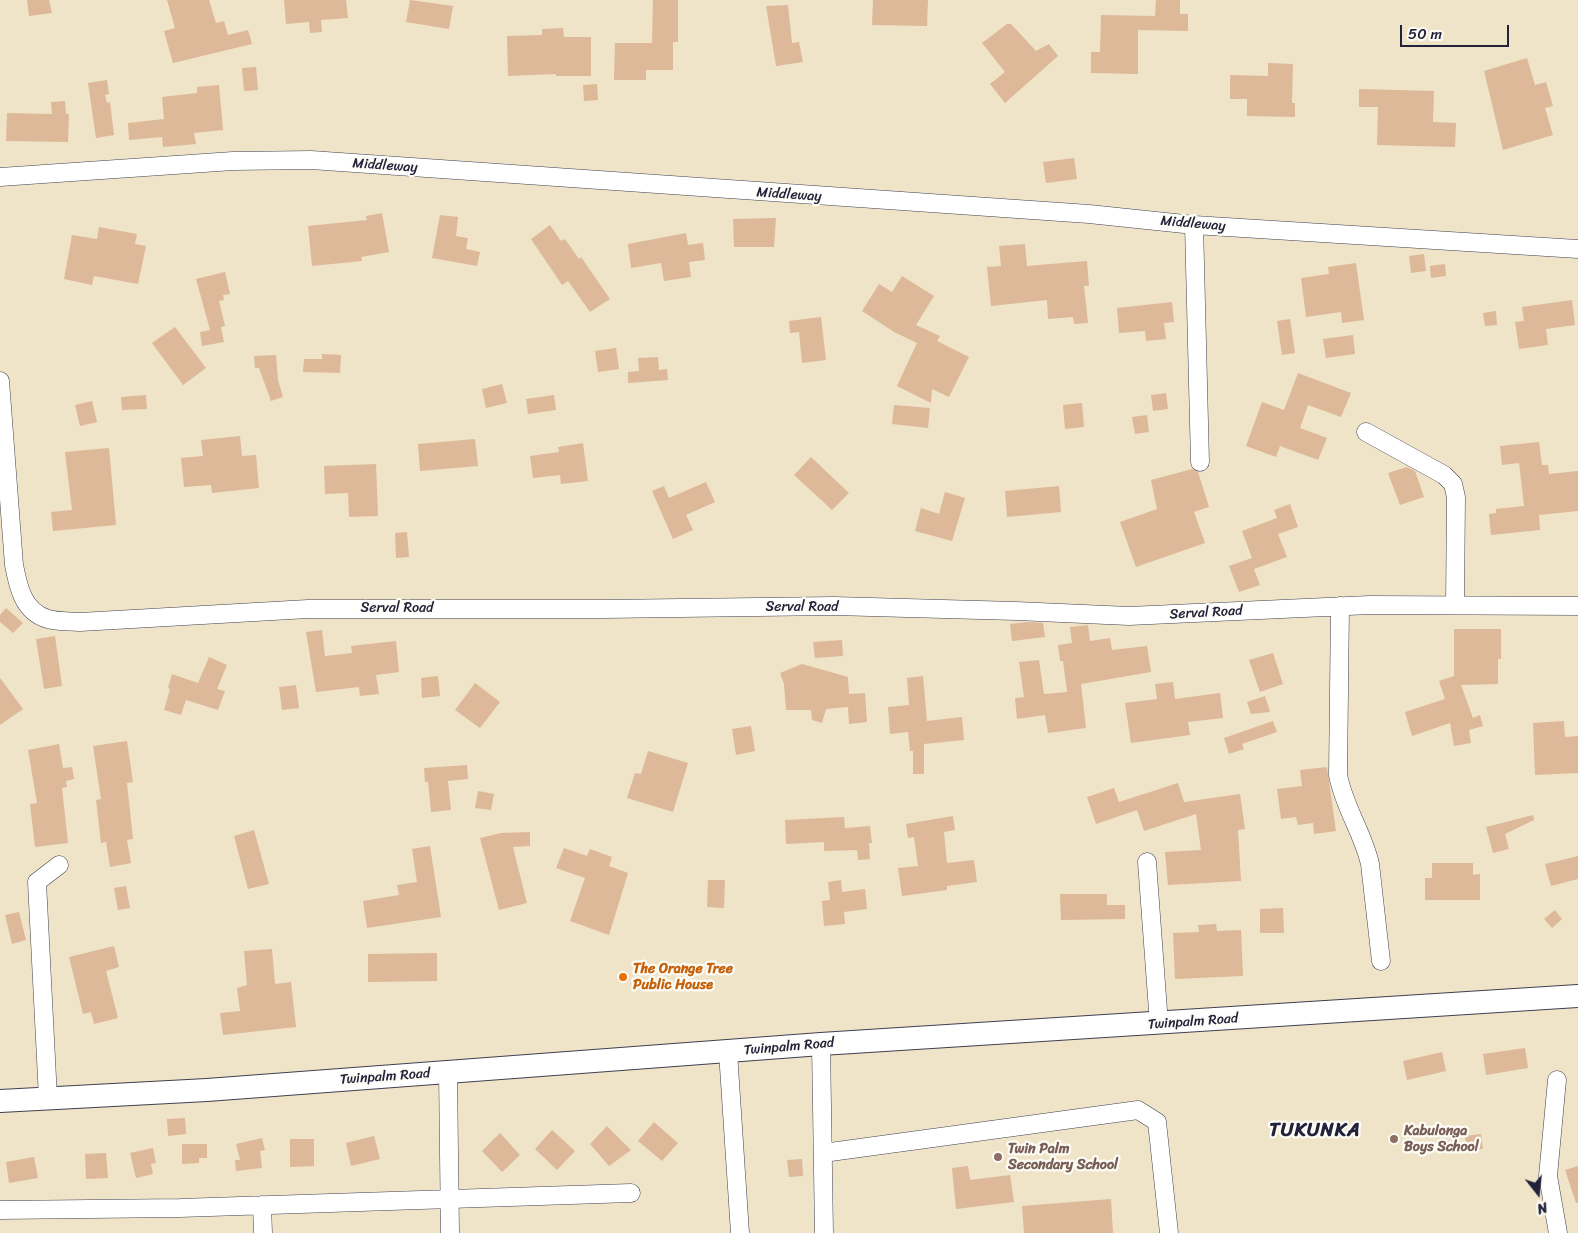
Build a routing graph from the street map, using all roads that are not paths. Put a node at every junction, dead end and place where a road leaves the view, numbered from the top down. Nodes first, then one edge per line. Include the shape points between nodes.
1 (0, 177) edge
2 (1194, 225) junction
3 (1578, 249) edge
4 (0, 381) edge
5 (1366, 432) dead end
6 (1200, 462) dead end
7 (1455, 605) junction
8 (1340, 606) junction
9 (1578, 606) edge
10 (1147, 862) dead end
11 (59, 865) dead end
12 (1381, 961) dead end
13 (1578, 996) edge
14 (1159, 1024) junction
15 (821, 1044) junction
16 (728, 1052) junction
17 (448, 1073) junction
18 (1557, 1080) dead end
19 (48, 1098) junction
20 (0, 1101) edge
21 (823, 1154) junction
22 (631, 1193) dead end
23 (449, 1199) junction
24 (262, 1205) junction
25 (0, 1210) edge
26 (263, 1233) edge
27 (450, 1233) edge
28 (740, 1233) edge
29 (824, 1233) edge
30 (1169, 1233) edge
31 (1558, 1233) edge

1 - 2 street, Middleway via 233,161 311,160 1090,214
2 - 3 street, Middleway
2 - 6 street
4 - 8 street, Serval Road via 14,565 20,592 29,607 47,619 80,622 318,609 834,606 1130,616
5 - 7 street via 1444,475 1453,484 1456,497
7 - 8 street, Serval Road
7 - 9 street, Serval Road
8 - 12 street via 1338,775 1341,791 1367,849
10 - 14 street
11 - 19 street via 37,882
13 - 14 main road, Twinpalm Road
14 - 15 main road, Twinpalm Road
15 - 16 main road, Twinpalm Road
15 - 21 street
16 - 17 main road, Twinpalm Road
16 - 28 street
17 - 19 main road, Twinpalm Road
17 - 23 street
18 - 31 street via 1548,1176
19 - 20 main road, Twinpalm Road
21 - 29 street
21 - 30 street via 1138,1110 1157,1122
22 - 23 street
23 - 24 street
23 - 27 street
24 - 25 street
24 - 26 street

